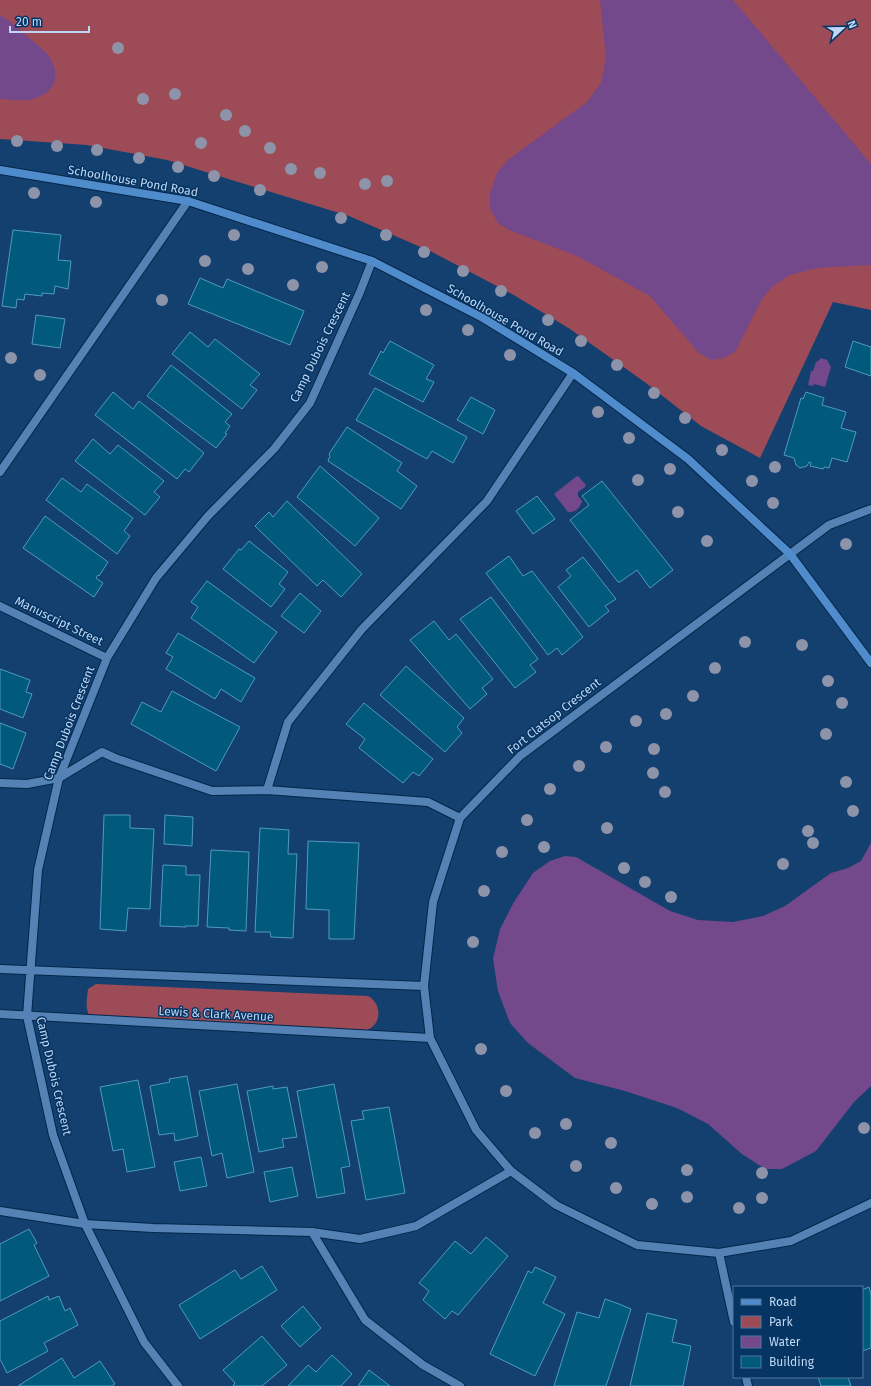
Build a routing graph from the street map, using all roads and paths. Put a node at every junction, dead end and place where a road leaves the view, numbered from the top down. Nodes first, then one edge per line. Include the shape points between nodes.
1 (0, 170) edge
2 (188, 201) junction
3 (372, 261) junction
4 (573, 373) junction
5 (0, 472) edge
6 (871, 509) edge
7 (790, 554) junction
8 (0, 606) edge
9 (107, 658) junction
10 (871, 663) edge
11 (59, 778) junction
12 (0, 783) edge
13 (267, 790) junction
14 (460, 818) junction
15 (0, 970) edge
16 (30, 971) junction
17 (424, 986) junction
18 (0, 1014) edge
19 (27, 1016) junction
20 (430, 1038) junction
21 (512, 1171) junction
22 (871, 1203) edge
23 (0, 1211) edge
24 (85, 1224) junction
25 (312, 1232) junction
26 (719, 1252) junction
27 (733, 1317) edge
28 (178, 1386) edge
29 (460, 1386) edge

1 - 2 street, Schoolhouse Pond Road
2 - 3 street, Schoolhouse Pond Road
2 - 5 street
3 - 4 street, Schoolhouse Pond Road via 483,318
3 - 9 street, Camp Dubois Crescent via 310,403 274,449 208,516 156,578
4 - 7 street, Schoolhouse Pond Road via 688,459
4 - 13 street via 487,502 362,629 288,722
6 - 7 street, Fort Clatsop Crescent via 828,525
7 - 10 street, Schoolhouse Pond Road
7 - 14 street, Fort Clatsop Crescent via 520,756
8 - 9 street, Manuscript Street
9 - 11 street, Camp Dubois Crescent
11 - 12 street via 27,784
11 - 13 street via 102,752 212,791
11 - 16 street, Camp Dubois Crescent via 38,870
13 - 14 street via 428,802
14 - 17 street, Fort Clatsop Crescent via 433,902
15 - 16 street
16 - 17 street
16 - 19 street, Camp Dubois Crescent
17 - 20 street, Fort Clatsop Crescent
18 - 19 street, Lewis & Clark Avenue
19 - 20 street, Lewis & Clark Avenue
19 - 24 street, Camp Dubois Crescent via 54,1135
20 - 21 street, Fort Clatsop Crescent via 476,1130
21 - 25 street via 416,1226 360,1239
21 - 26 street, Fort Clatsop Crescent via 556,1205 637,1245
22 - 26 street, Fort Clatsop Crescent via 791,1241
23 - 24 street
24 - 25 street
24 - 28 street, Camp Dubois Crescent via 144,1342
25 - 29 street via 365,1320 423,1365
26 - 27 street

